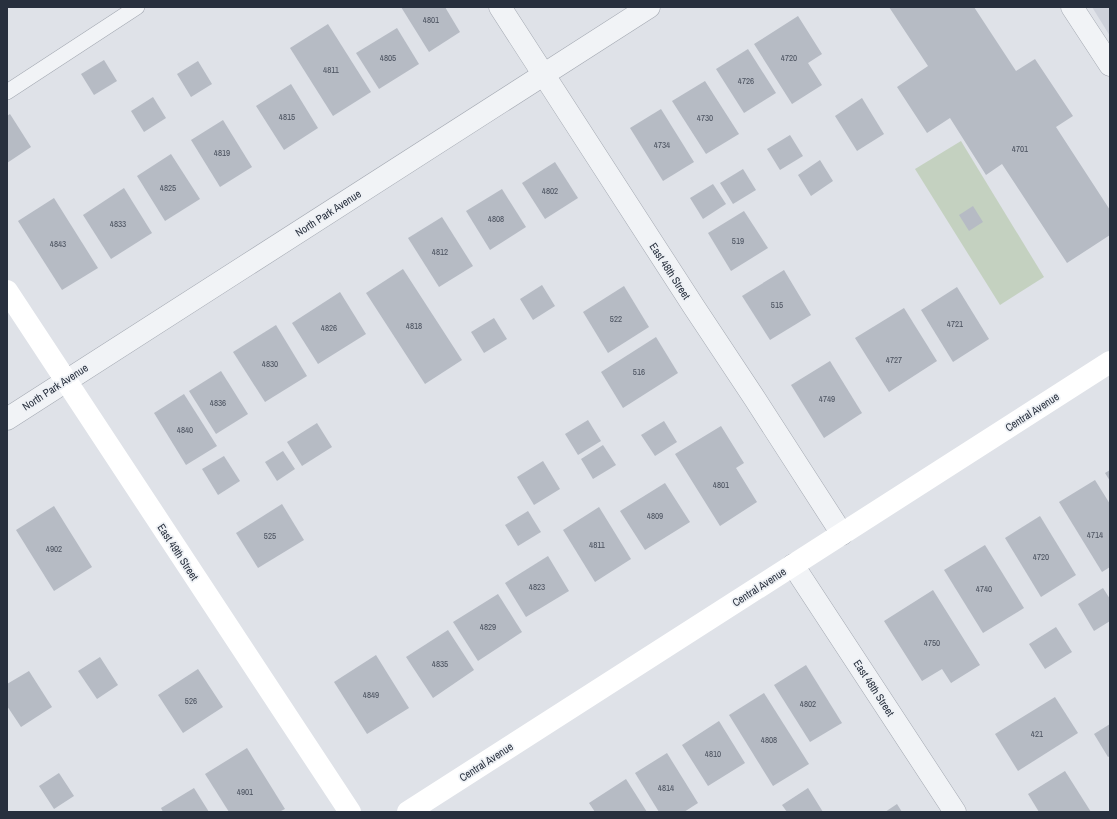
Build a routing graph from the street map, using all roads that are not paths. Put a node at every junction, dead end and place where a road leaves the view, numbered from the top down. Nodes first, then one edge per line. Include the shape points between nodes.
1 (137, 7) edge
2 (500, 7) edge
3 (649, 7) edge
4 (1072, 7) edge
5 (1110, 65) edge
6 (544, 75) junction
7 (7, 92) edge
8 (7, 291) edge
9 (1110, 362) edge
10 (65, 381) junction
11 (7, 418) edge
12 (842, 534) junction
13 (793, 565) junction
14 (350, 812) edge
15 (408, 812) edge
16 (955, 812) edge

1 - 7 lane
2 - 6 street, East 48th Street
3 - 6 street, North Park Avenue
4 - 5 street
6 - 10 street, North Park Avenue
6 - 12 street, East 48th Street
8 - 10 main road, East 49th Street
9 - 12 main road, Central Avenue
10 - 11 street, North Park Avenue
10 - 14 main road, East 49th Street
12 - 13 main road, Central Avenue
13 - 15 main road, Central Avenue
13 - 16 street, East 48th Street

